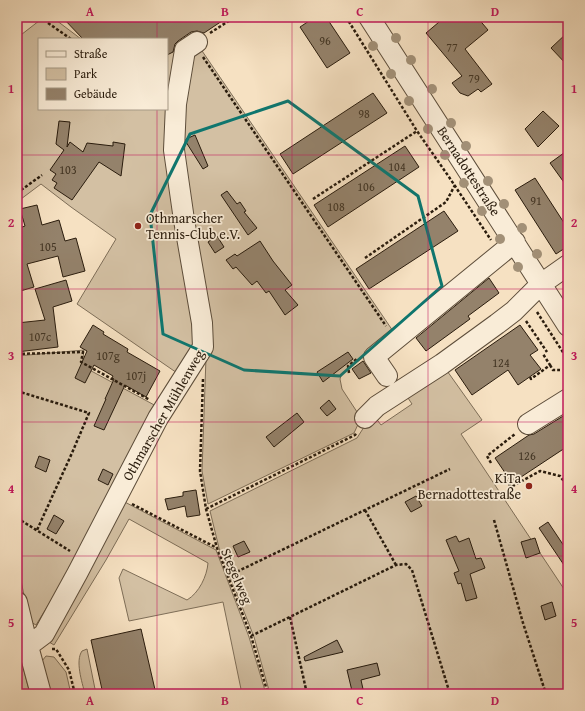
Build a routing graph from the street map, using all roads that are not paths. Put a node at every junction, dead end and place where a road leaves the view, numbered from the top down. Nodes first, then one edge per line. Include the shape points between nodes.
1 (369, 17) edge
2 (195, 42) road end
3 (507, 248) junction
4 (568, 265) edge
5 (534, 290) junction
6 (568, 326) edge
7 (387, 376) dead end
8 (568, 399) edge
9 (365, 418) road end
10 (528, 424) road end
11 (17, 602) edge
12 (28, 646) junction
13 (41, 694) edge

1 - 3 street, Bernadottestraße
2 - 12 street, Othmarscher Mühlenweg via 185,50 176,104 174,150 202,323 203,347 158,418 44,634
3 - 5 street, Bernadottestraße
3 - 7 street via 374,357
4 - 5 street
5 - 6 street, Bernadottestraße
5 - 9 street via 497,324 377,406
8 - 10 street
11 - 12 street
12 - 13 street

